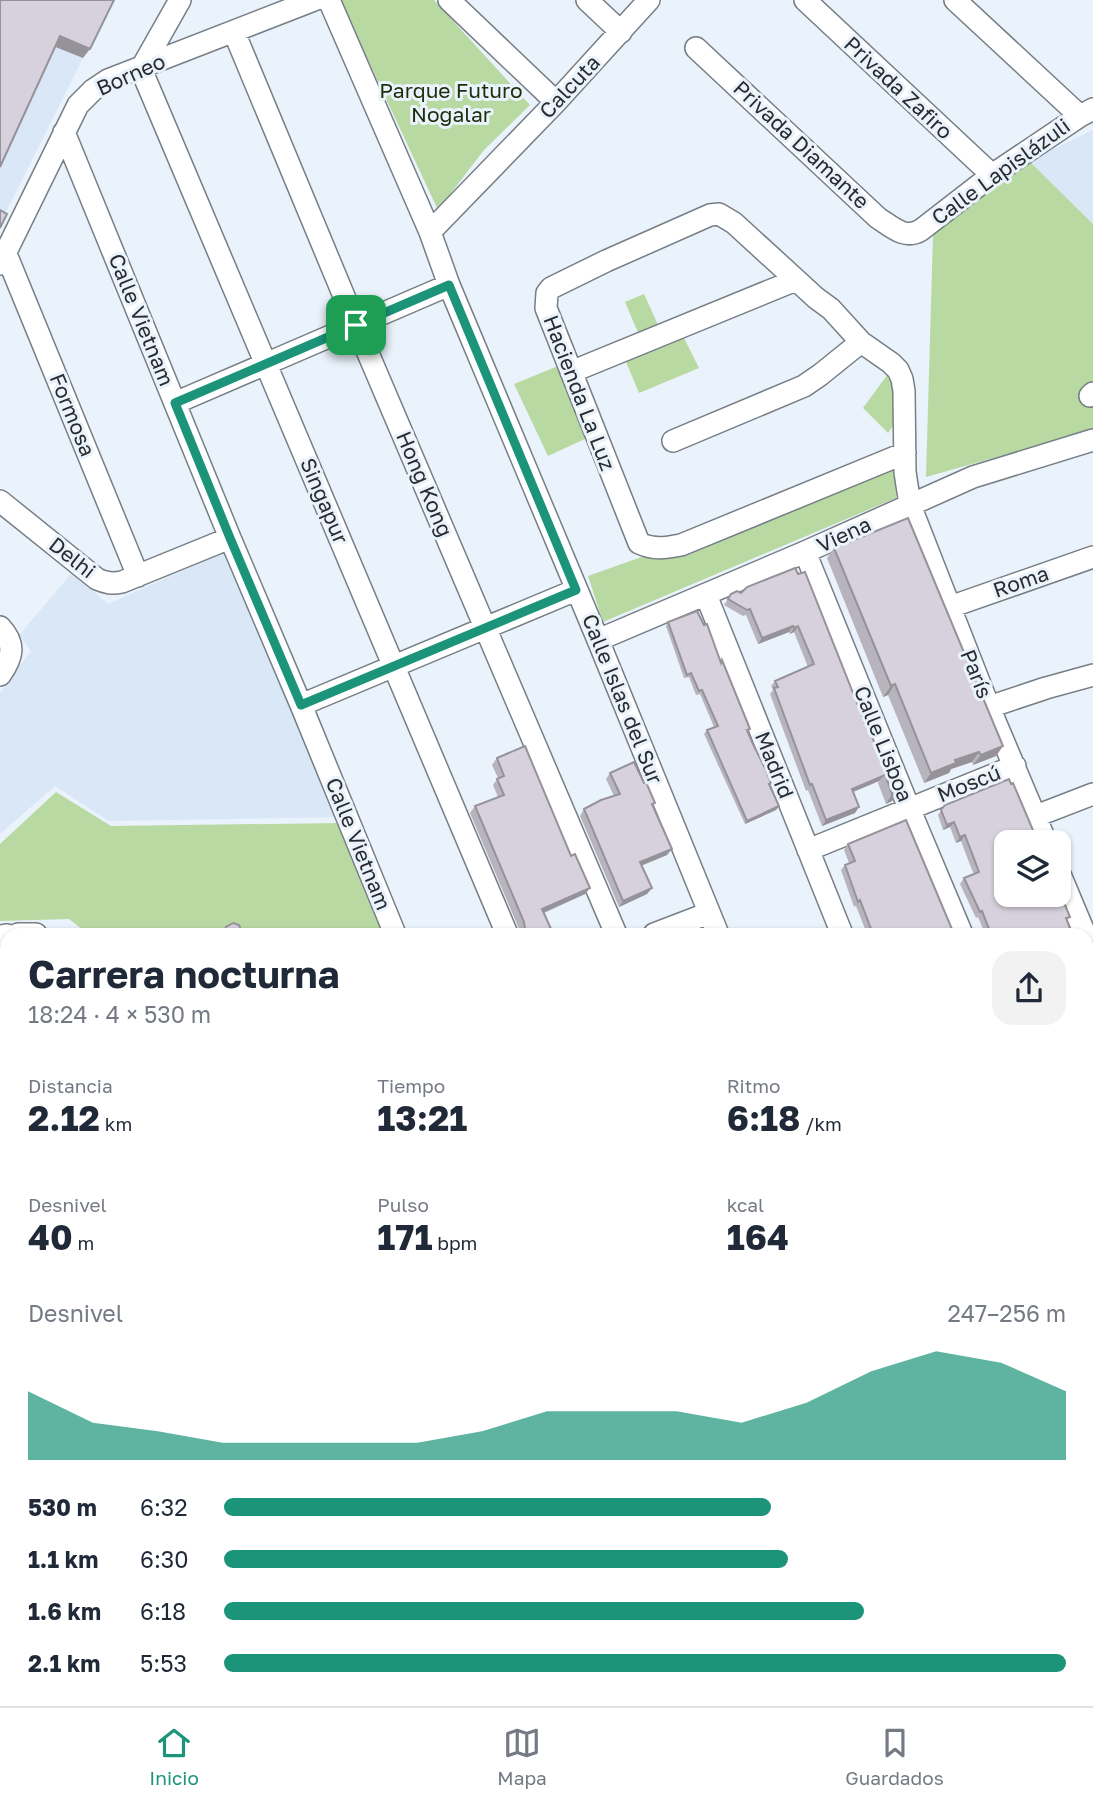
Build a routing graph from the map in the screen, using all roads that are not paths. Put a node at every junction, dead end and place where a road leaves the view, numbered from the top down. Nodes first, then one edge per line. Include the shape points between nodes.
1 (180, 0) edge
2 (314, 0) edge
3 (329, 0) edge
4 (449, 0) edge
5 (587, 0) edge
6 (649, 0) edge
7 (805, 0) edge
8 (955, 0) edge
9 (234, 32) junction
10 (621, 32) junction
11 (696, 48) dead end
12 (141, 69) junction
13 (556, 102) junction
14 (1086, 112) edge
15 (64, 132) junction
16 (992, 175) junction
17 (430, 232) junction
18 (910, 235) joint
19 (3, 259) edge
20 (796, 280) junction
21 (449, 285) junction
22 (356, 325) junction
23 (861, 342) junction
24 (266, 364) junction
25 (570, 372) junction
26 (175, 403) junction
27 (1093, 440) edge
28 (673, 441) dead end
29 (905, 453) junction
30 (0, 501) edge
31 (910, 505) junction
32 (230, 538) junction
33 (806, 552) junction
34 (1093, 557) edge
35 (138, 576) junction
36 (576, 590) junction
37 (706, 595) junction
38 (950, 607) junction
39 (1, 628) edge
40 (485, 628) junction
41 (598, 640) junction
42 (394, 666) junction
43 (0, 675) edge
44 (1093, 675) edge
45 (301, 705) junction
46 (989, 707) junction
47 (1015, 766) junction
48 (1093, 794) edge
49 (909, 808) junction
50 (1036, 816) junction
51 (1041, 830) edge
52 (808, 850) junction
53 (1071, 889) edge
54 (1084, 908) edge
55 (709, 913) junction
56 (393, 928) edge
57 (504, 928) edge
58 (613, 928) edge
59 (670, 928) edge
60 (715, 928) edge
61 (840, 928) edge
62 (959, 928) edge
63 (1085, 928) edge

1 - 12 street
2 - 9 street, Borneo
3 - 17 street, Calle Islas del Sur
4 - 13 street
5 - 10 street
6 - 10 street, Calcuta
7 - 16 street, Privada Zafiro
8 - 14 street
9 - 12 street, Borneo
9 - 22 street, Hong Kong
10 - 13 street, Calcuta
11 - 18 street, Privada Diamante via 878,218
12 - 15 street, Borneo via 93,90 78,105
12 - 24 street, Singapur
13 - 17 street, Calcuta
14 - 16 street, Calle Lapislázuli
15 - 19 street, Borneo
15 - 26 street, Calle Vietnam
16 - 18 street, Calle Lapislázuli
17 - 21 street, Calle Islas del Sur
19 - 35 street, Formosa
20 - 23 street, Hacienda La Luz
20 - 25 street
20 - 25 street, Hacienda La Luz via 734,223 719,214 710,215 551,288 546,308
21 - 22 street
21 - 36 street, Calle Islas del Sur
22 - 24 street
22 - 40 street, Hong Kong
23 - 28 street via 804,386
23 - 29 street, Hacienda La Luz via 891,363 902,379
24 - 26 street
24 - 42 street, Singapur
25 - 29 street, Hacienda La Luz via 639,543 647,547 681,545
26 - 32 street, Calle Vietnam
27 - 31 street, Viena via 973,477
29 - 31 street, Hacienda La Luz
30 - 35 street, Delhi via 97,579 113,584
31 - 33 street, Viena
31 - 38 street, París
32 - 35 street, Delhi
32 - 45 street, Calle Vietnam
33 - 37 street, Viena
33 - 49 street, Calle Lisboa
34 - 38 street, Roma
36 - 40 street
36 - 41 street, Calle Islas del Sur
37 - 41 street, Viena
37 - 52 street, Madrid
38 - 46 street, París
39 - 43 street via 9,638 11,655
40 - 42 street
40 - 58 street, Hong Kong
41 - 55 street, Calle Islas del Sur
42 - 45 street
42 - 57 street, Singapur
44 - 46 street
45 - 56 street, Calle Vietnam
46 - 47 street, París
47 - 49 street, Moscú
47 - 50 street, París
48 - 50 street
49 - 52 street, Moscú
49 - 62 street, Calle Lisboa
50 - 51 street, París
52 - 61 street, Madrid
53 - 54 street
54 - 63 street
55 - 59 street
55 - 60 street, Calle Islas del Sur

